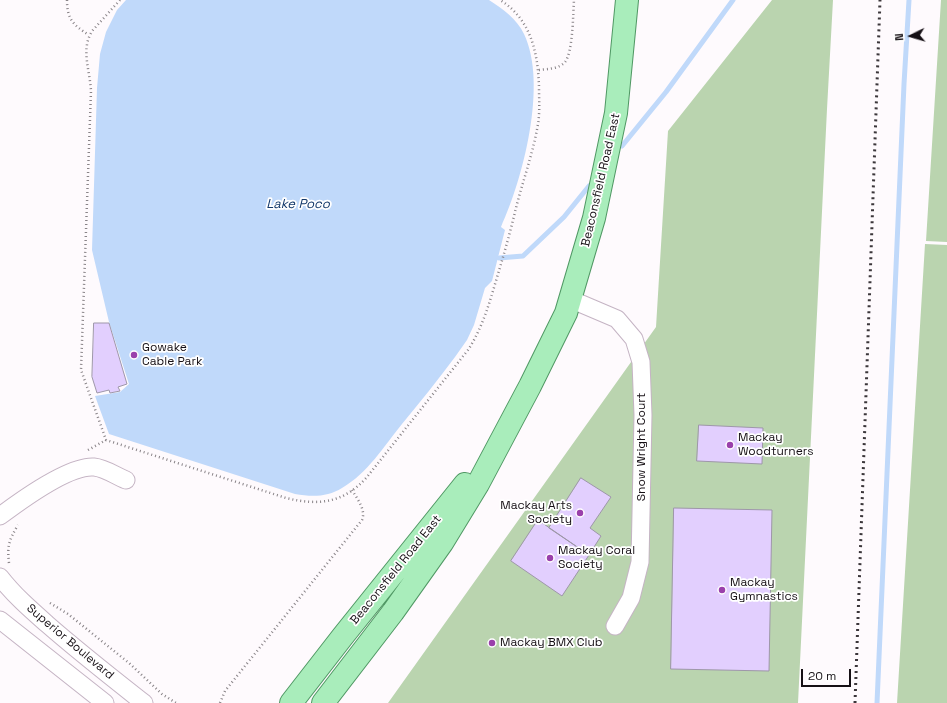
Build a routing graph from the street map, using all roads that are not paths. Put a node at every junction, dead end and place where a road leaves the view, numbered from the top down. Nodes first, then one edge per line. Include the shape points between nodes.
1 (627, 0) edge
2 (570, 299) junction
3 (502, 437) junction
4 (126, 480) dead end
5 (21, 500) junction
6 (0, 516) edge
7 (0, 529) edge
8 (5, 571) edge
9 (0, 620) edge
10 (615, 626) dead end
11 (349, 670) junction
12 (106, 703) edge
13 (144, 703) edge
14 (291, 703) edge
15 (323, 703) edge
16 (327, 703) edge

1 - 2 main road, Beaconsfield Road East via 616,113 594,218
2 - 3 main road, Beaconsfield Road East via 566,313
2 - 10 street, Snow Wright Court via 617,319 634,339 641,362 643,415 640,562 631,598
3 - 11 main road, Beaconsfield Road East via 478,484 442,543
3 - 14 main road, Beaconsfield Road East
4 - 5 street via 100,468 83,468
5 - 6 street
5 - 7 street via 4,520
8 - 13 street, Superior Boulevard via 10,591
9 - 12 street, Superior Boulevard
11 - 15 main road, Beaconsfield Road East
11 - 16 street

